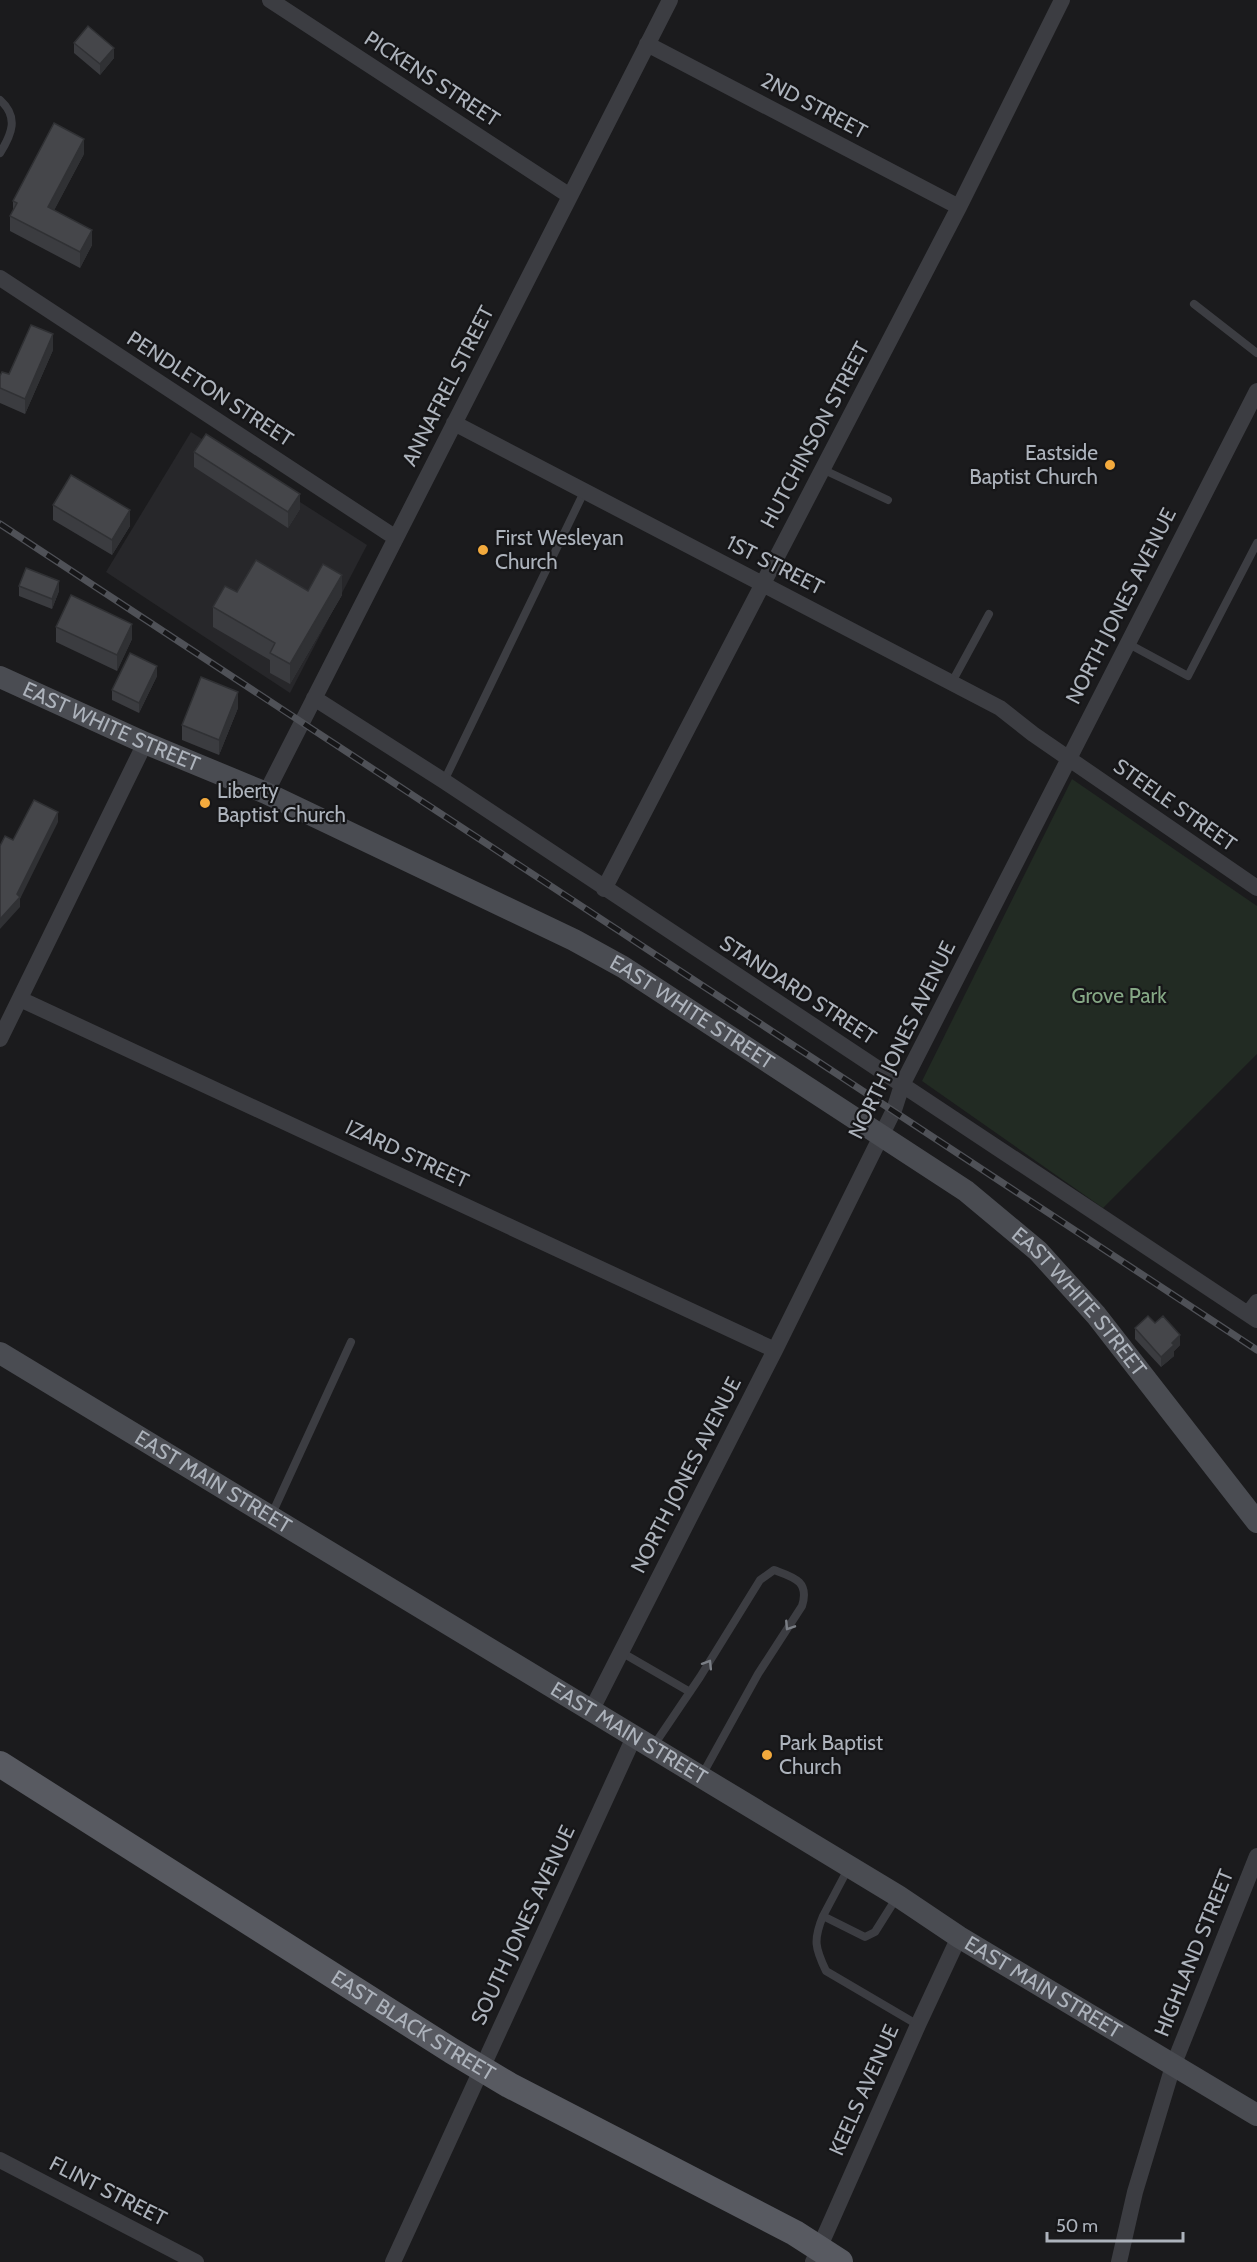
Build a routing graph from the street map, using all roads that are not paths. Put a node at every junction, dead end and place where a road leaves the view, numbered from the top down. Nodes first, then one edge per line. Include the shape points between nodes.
1 (270, 0) edge
2 (670, 0) edge
3 (1062, 0) edge
4 (648, 44) junction
5 (0, 100) edge
6 (0, 153) edge
7 (570, 196) junction
8 (959, 207) junction
9 (0, 278) edge
10 (1194, 303) dead end
11 (1257, 352) edge
12 (1257, 391) edge
13 (454, 423) junction
14 (822, 469) junction
15 (584, 492) junction
16 (888, 500) dead end
17 (396, 538) junction
18 (1257, 543) edge
19 (763, 583) junction
20 (989, 614) dead end
21 (1127, 643) junction
22 (0, 677) edge
23 (952, 682) junction
24 (314, 698) junction
25 (145, 743) junction
26 (1069, 758) junction
27 (444, 781) junction
28 (266, 793) junction
29 (1257, 888) edge
30 (604, 889) junction
31 (20, 999) junction
32 (0, 1039) edge
33 (902, 1085) junction
34 (882, 1134) junction
35 (1254, 1312) edge
36 (351, 1342) dead end
37 (775, 1350) junction
38 (1, 1357) edge
39 (270, 1517) junction
40 (1257, 1521) edge
41 (621, 1652) junction
42 (690, 1692) junction
43 (591, 1711) junction
44 (643, 1743) junction
45 (0, 1764) edge
46 (701, 1778) junction
47 (1257, 1856) edge
48 (850, 1867) junction
49 (898, 1896) junction
50 (823, 1916) junction
51 (959, 1937) junction
52 (918, 2025) junction
53 (1173, 2066) junction
54 (482, 2069) junction
55 (1257, 2115) edge
56 (0, 2160) edge
57 (824, 2257) edge
58 (196, 2262) edge
59 (393, 2262) edge
60 (1119, 2262) edge

1 - 7 street, PICKENS STREET
2 - 4 street, ANNAFREL STREET
3 - 8 street, HUTCHINSON STREET
4 - 7 street, ANNAFREL STREET
4 - 8 street, 2ND STREET
5 - 6 lane via 13,121
7 - 13 street, ANNAFREL STREET
8 - 14 street, HUTCHINSON STREET
9 - 17 street, PENDLETON STREET
10 - 11 lane
12 - 21 street, NORTH JONES AVENUE
13 - 15 street, 1ST STREET
13 - 17 street, ANNAFREL STREET
14 - 16 lane
14 - 19 street, HUTCHINSON STREET
15 - 19 street, 1ST STREET
15 - 27 lane
17 - 24 street, ANNAFREL STREET
18 - 21 lane via 1188,676
19 - 23 street, 1ST STREET
19 - 30 street, HUTCHINSON STREET
20 - 23 lane
21 - 26 street, NORTH JONES AVENUE
22 - 25 street, EAST WHITE STREET
23 - 26 street, 1ST STREET via 1000,708
24 - 27 street, STANDARD STREET
24 - 28 street, ANNAFREL STREET
25 - 28 street, EAST WHITE STREET
25 - 31 street
26 - 29 street, STEELE STREET
26 - 33 street, NORTH JONES AVENUE
27 - 30 street, STANDARD STREET
28 - 34 street, EAST WHITE STREET via 623,967
30 - 33 street, STANDARD STREET
31 - 32 street
31 - 37 street, IZARD STREET
33 - 34 street, NORTH JONES AVENUE
33 - 35 street, STANDARD STREET
34 - 37 street, NORTH JONES AVENUE
34 - 40 street, EAST WHITE STREET via 966,1191 1038,1251 1096,1315
36 - 39 lane
37 - 41 street, NORTH JONES AVENUE
38 - 39 street, EAST MAIN STREET
39 - 43 street, EAST MAIN STREET
41 - 42 lane
41 - 43 street, NORTH JONES AVENUE
42 - 44 lane
42 -> 46 lane via 760,1580 774,1570 795,1577 805,1597 802,1606 758,1674
43 - 44 street, EAST MAIN STREET
44 - 46 street, EAST MAIN STREET
44 - 54 street, SOUTH JONES AVENUE
45 - 54 main road, EAST BLACK STREET
46 - 48 street, EAST MAIN STREET
47 - 53 street, HIGHLAND STREET
48 - 49 street, EAST MAIN STREET
48 - 50 lane
49 - 50 lane via 875,1932 866,1937
49 - 51 street, EAST MAIN STREET
50 - 52 lane via 815,1935 826,1971
51 - 52 street, KEELS AVENUE
51 - 53 street, EAST MAIN STREET
52 - 57 street, KEELS AVENUE
53 - 55 street, EAST MAIN STREET
53 - 60 street, HIGHLAND STREET via 1135,2192
54 - 57 main road, EAST BLACK STREET
54 - 59 street, SOUTH JONES AVENUE
56 - 58 street, FLINT STREET

